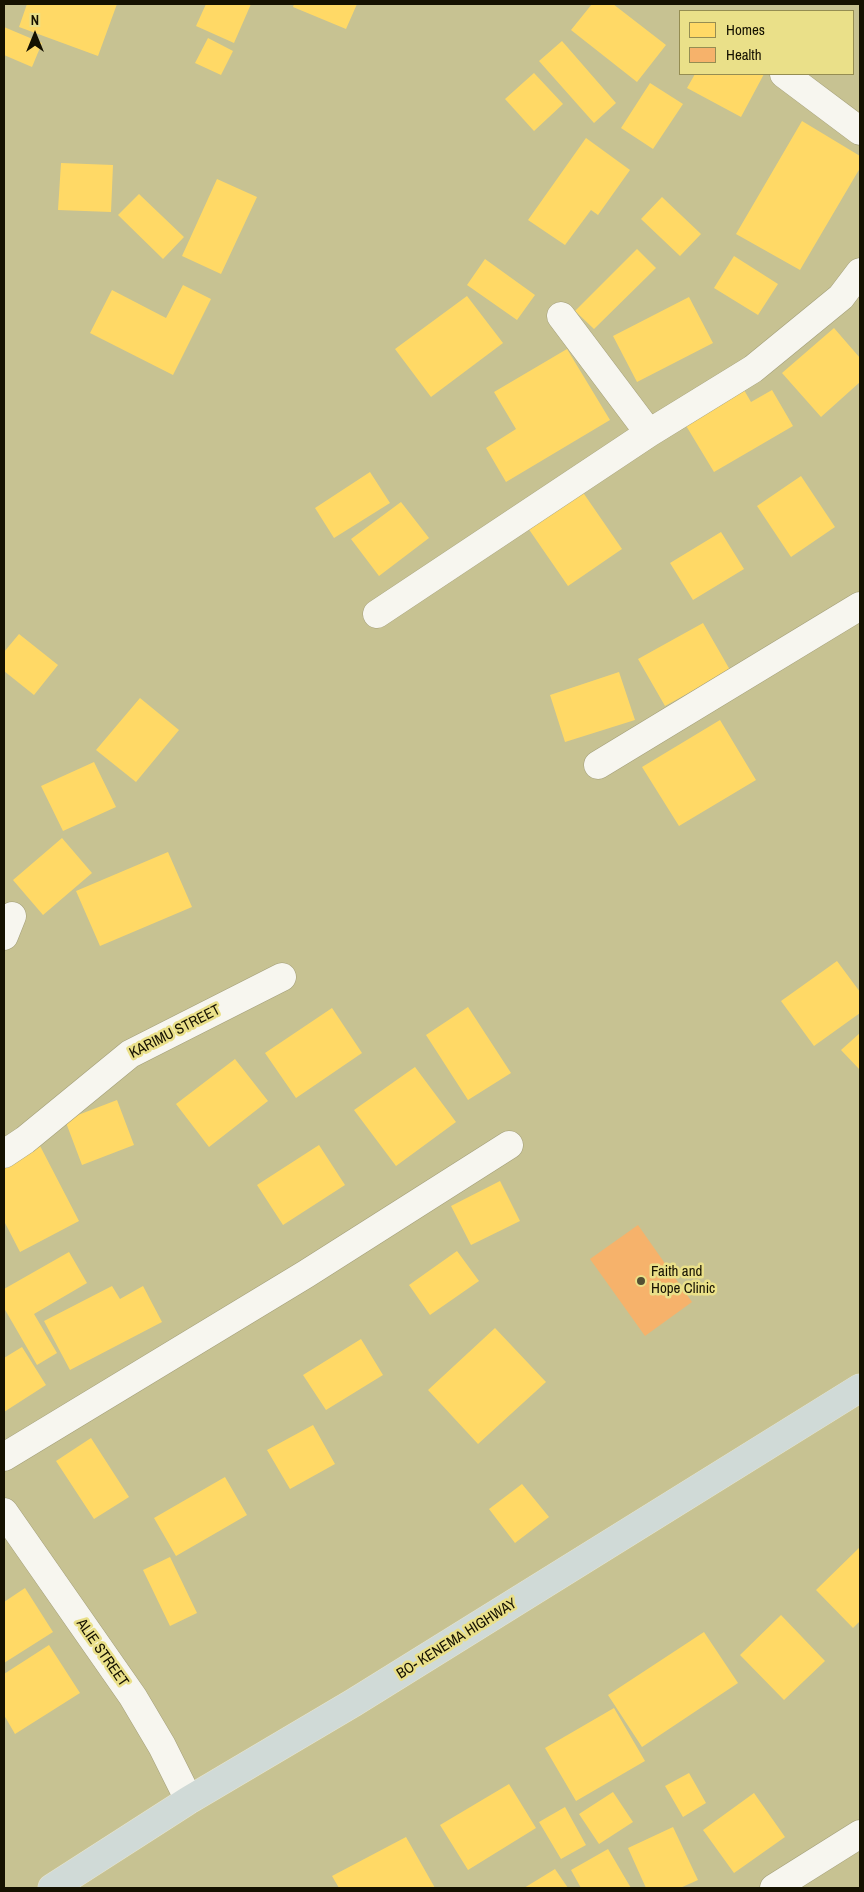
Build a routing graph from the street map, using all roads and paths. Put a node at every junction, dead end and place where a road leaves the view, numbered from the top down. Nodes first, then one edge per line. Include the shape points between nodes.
1 (785, 75) edge
2 (860, 131) edge
3 (860, 272) edge
4 (560, 316) dead end
5 (649, 433) junction
6 (860, 606) edge
7 (377, 614) dead end
8 (598, 765) dead end
9 (282, 977) dead end
10 (509, 1145) dead end
11 (4, 1154) edge
12 (860, 1388) edge
13 (4, 1457) edge
14 (4, 1512) edge
15 (189, 1800) junction
16 (860, 1834) edge
17 (52, 1888) edge
18 (774, 1888) edge

1 - 2 street
3 - 5 street via 841,297 753,369
4 - 5 street
5 - 7 street
6 - 8 street
9 - 11 street, KARIMU STREET via 130,1054
10 - 13 street via 306,1274
12 - 15 highway, BO- KENEMA HIGHWAY via 353,1703
14 - 15 street, ALIE STREET via 133,1697
15 - 17 highway, BO- KENEMA HIGHWAY
16 - 18 street

